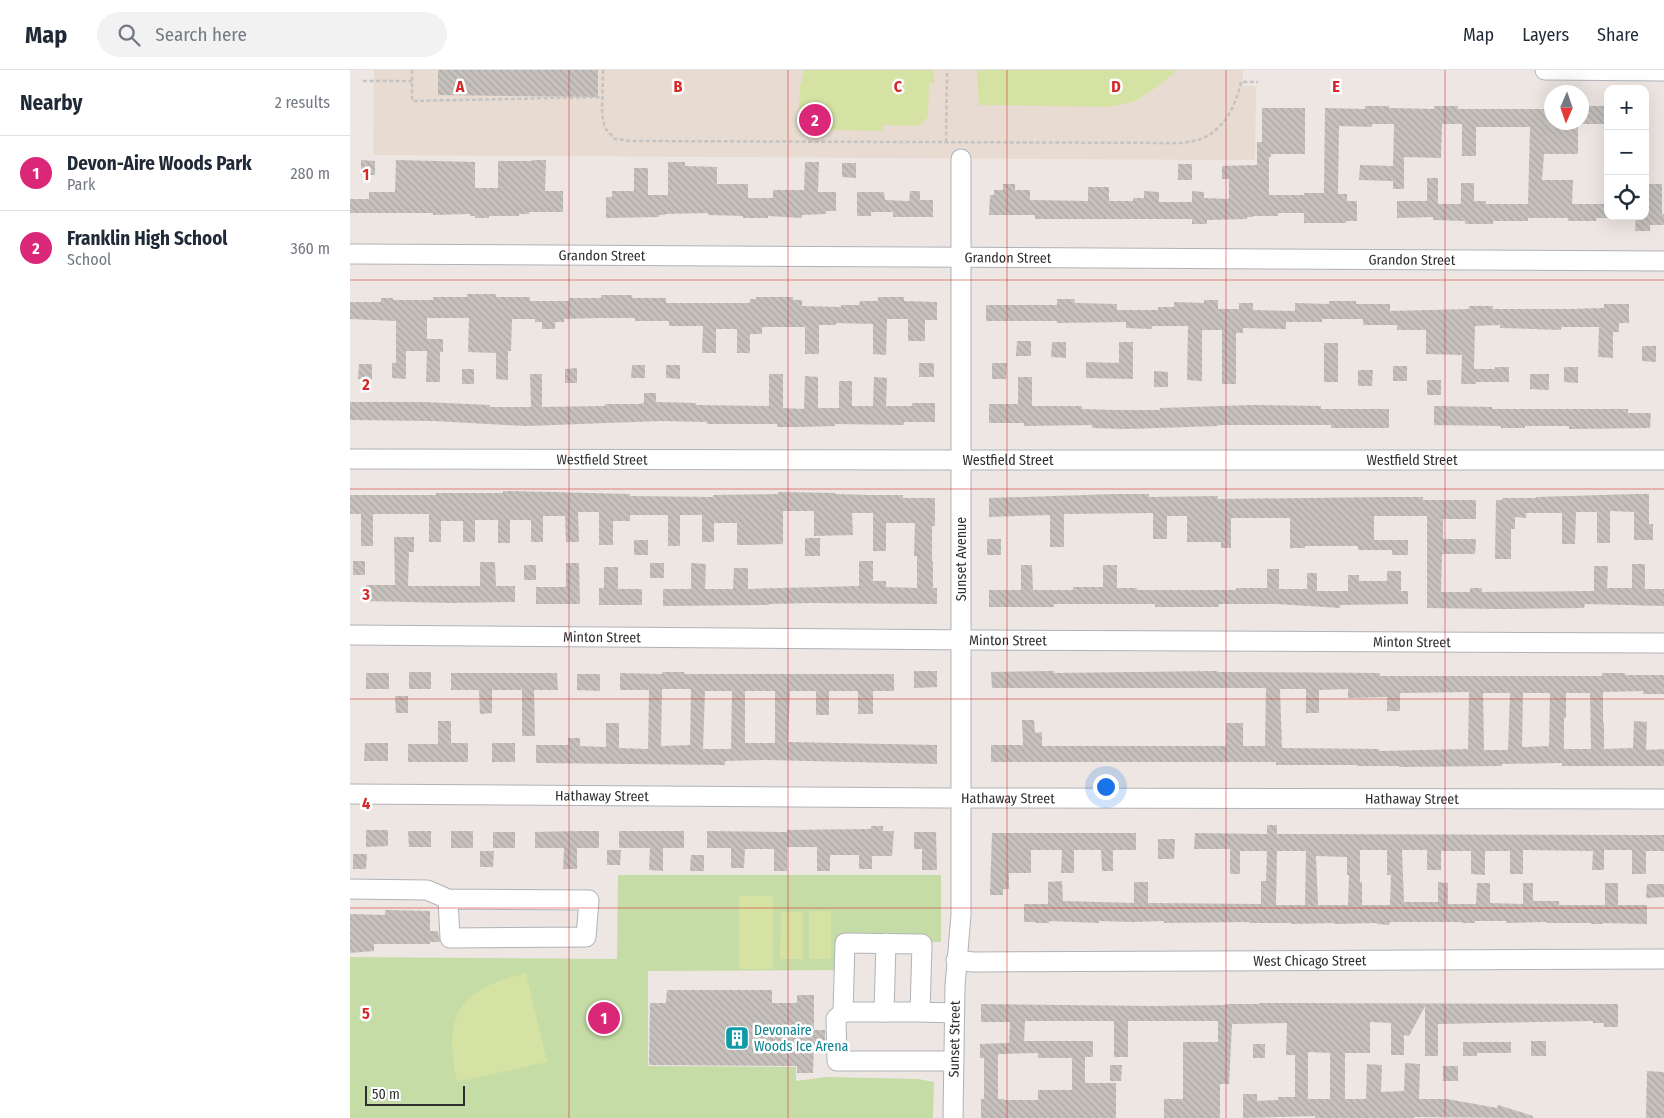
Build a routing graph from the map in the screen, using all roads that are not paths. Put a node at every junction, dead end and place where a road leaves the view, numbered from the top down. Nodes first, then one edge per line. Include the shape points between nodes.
1 (1546, 70) edge
2 (1664, 70) edge
3 (961, 159) dead end
4 (350, 254) edge
5 (961, 258) junction
6 (1664, 261) edge
7 (350, 458) edge
8 (961, 460) junction
9 (1664, 460) edge
10 (350, 635) edge
11 (960, 640) junction
12 (1664, 642) edge
13 (350, 794) edge
14 (961, 798) junction
15 (1664, 799) edge
16 (350, 889) edge
17 (448, 899) junction
18 (886, 943) junction
19 (1664, 959) edge
20 (956, 960) junction
21 (843, 1012) junction
22 (884, 1012) junction
23 (920, 1012) junction
24 (954, 1014) junction
25 (954, 1061) junction
26 (953, 1118) edge

1 - 2 street
3 - 5 street, Sunset Avenue
4 - 5 street, Grandon Street
5 - 6 street, Grandon Street
5 - 8 street, Sunset Avenue
7 - 8 street, Westfield Street
8 - 9 street, Westfield Street
8 - 11 street, Sunset Avenue
10 - 11 street, Minton Street
11 - 12 street, Minton Street
11 - 14 street, Sunset Avenue
13 - 14 street, Hathaway Street
14 - 15 street, Hathaway Street
14 - 20 street, Sunset Avenue via 961,915
16 - 17 street via 427,890
17 - 17 street via 589,900 586,937 450,938
18 - 21 street via 845,943
18 - 22 street
18 - 23 street via 922,944
19 - 20 street, West Chicago Street
20 - 24 street, Sunset Street
21 - 22 street
21 - 25 street via 836,1019 837,1061
22 - 23 street
23 - 24 street
24 - 25 street, Sunset Street
25 - 26 street, Sunset Street

